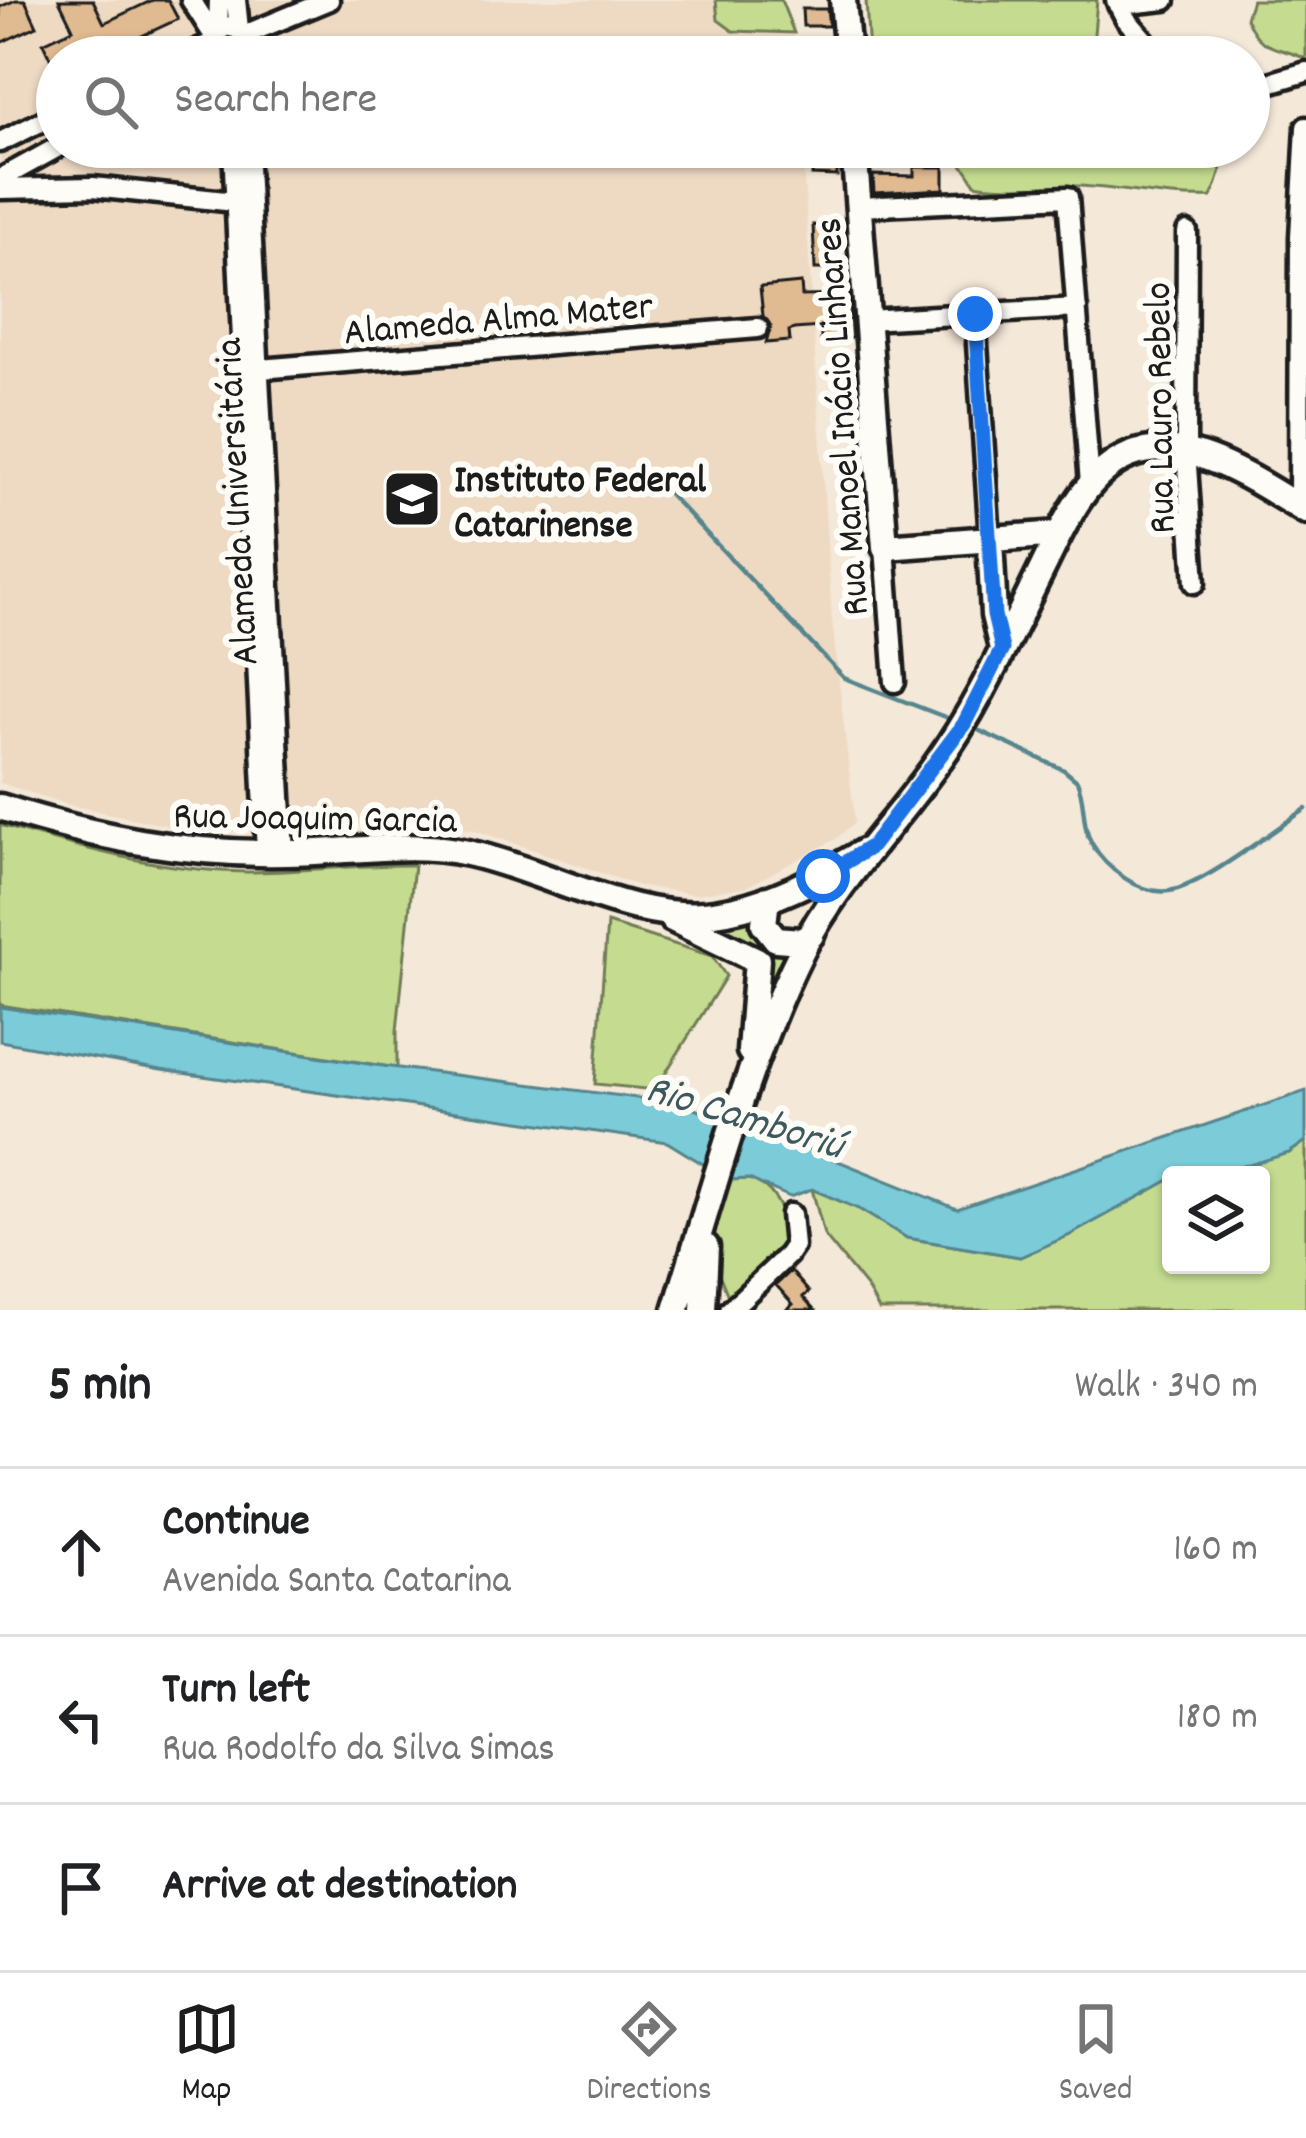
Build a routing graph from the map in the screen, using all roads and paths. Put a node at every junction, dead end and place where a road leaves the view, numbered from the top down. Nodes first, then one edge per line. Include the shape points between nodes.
1 (190, 0) edge
2 (219, 0) edge
3 (236, 0) edge
4 (329, 0) edge
5 (843, 0) edge
6 (1165, 0) edge
7 (1117, 3) edge
8 (242, 32) junction
9 (216, 36) edge
10 (224, 36) edge
11 (244, 36) edge
12 (846, 36) edge
13 (1143, 36) edge
14 (1306, 72) edge
15 (1270, 83) edge
16 (36, 124) edge
17 (1306, 127) edge
18 (0, 142) edge
19 (36, 159) edge
20 (234, 168) edge
21 (247, 168) edge
22 (856, 168) edge
23 (0, 178) edge
24 (0, 189) edge
25 (235, 202) junction
26 (859, 207) junction
27 (1187, 232) dead end
28 (1077, 308) junction
29 (975, 314) junction
30 (867, 320) junction
31 (758, 328) dead end
32 (252, 370) junction
33 (1186, 451) junction
34 (1090, 484) junction
35 (1302, 509) edge
36 (1059, 534) junction
37 (991, 540) junction
38 (884, 547) junction
39 (1196, 583) dead end
40 (1002, 649) junction
41 (895, 682) dead end
42 (0, 807) edge
43 (872, 846) junction
44 (275, 853) junction
45 (767, 899) junction
46 (662, 914) junction
47 (811, 935) junction
48 (742, 1092) junction
49 (712, 1195) junction
50 (790, 1214) dead end
51 (676, 1310) edge
52 (703, 1310) edge
53 (730, 1310) edge

1 - 9 street
2 - 10 street
3 - 8 street
4 - 8 street
5 - 12 main road
6 - 7 street
7 - 13 street
8 - 11 street
14 - 15 street
16 - 18 street
17 - 35 street
19 - 23 street
20 - 25 street, Alameda Universitária
21 - 32 street, Alameda Universitária
22 - 26 main road, Rua Manoel Inácio Linhares
24 - 25 street via 93,188
25 - 32 street, Alameda Universitária
26 - 28 street via 1069,197
26 - 30 main road, Rua Manoel Inácio Linhares
27 - 33 street, Rua Lauro Rebelo
28 - 29 street
28 - 34 street
29 - 30 street
29 - 37 street
30 - 38 main road, Rua Manoel Inácio Linhares
31 - 32 street, Alameda Alma Mater
32 - 44 street, Alameda Universitária
33 - 34 main road via 1135,453
33 - 35 main road
33 - 39 street, Rua Lauro Rebelo
34 - 36 main road
36 - 37 main road
36 - 40 main road
37 - 38 main road
37 - 40 main road
38 - 41 street, Rua Manoel Inácio Linhares
40 - 43 main road via 964,724
42 - 44 main road, Rua Joaquim Garcia via 155,847
43 - 45 main road, Rua Joaquim Garcia
43 - 47 main road
44 - 46 main road, Rua Joaquim Garcia via 456,850
45 - 46 main road, Rua Joaquim Garcia via 714,913
45 - 47 main road via 764,924 776,939
46 - 48 main road via 758,960
47 - 48 main road
48 - 49 main road
49 - 51 main road
49 - 52 main road
50 - 53 street via 788,1256

